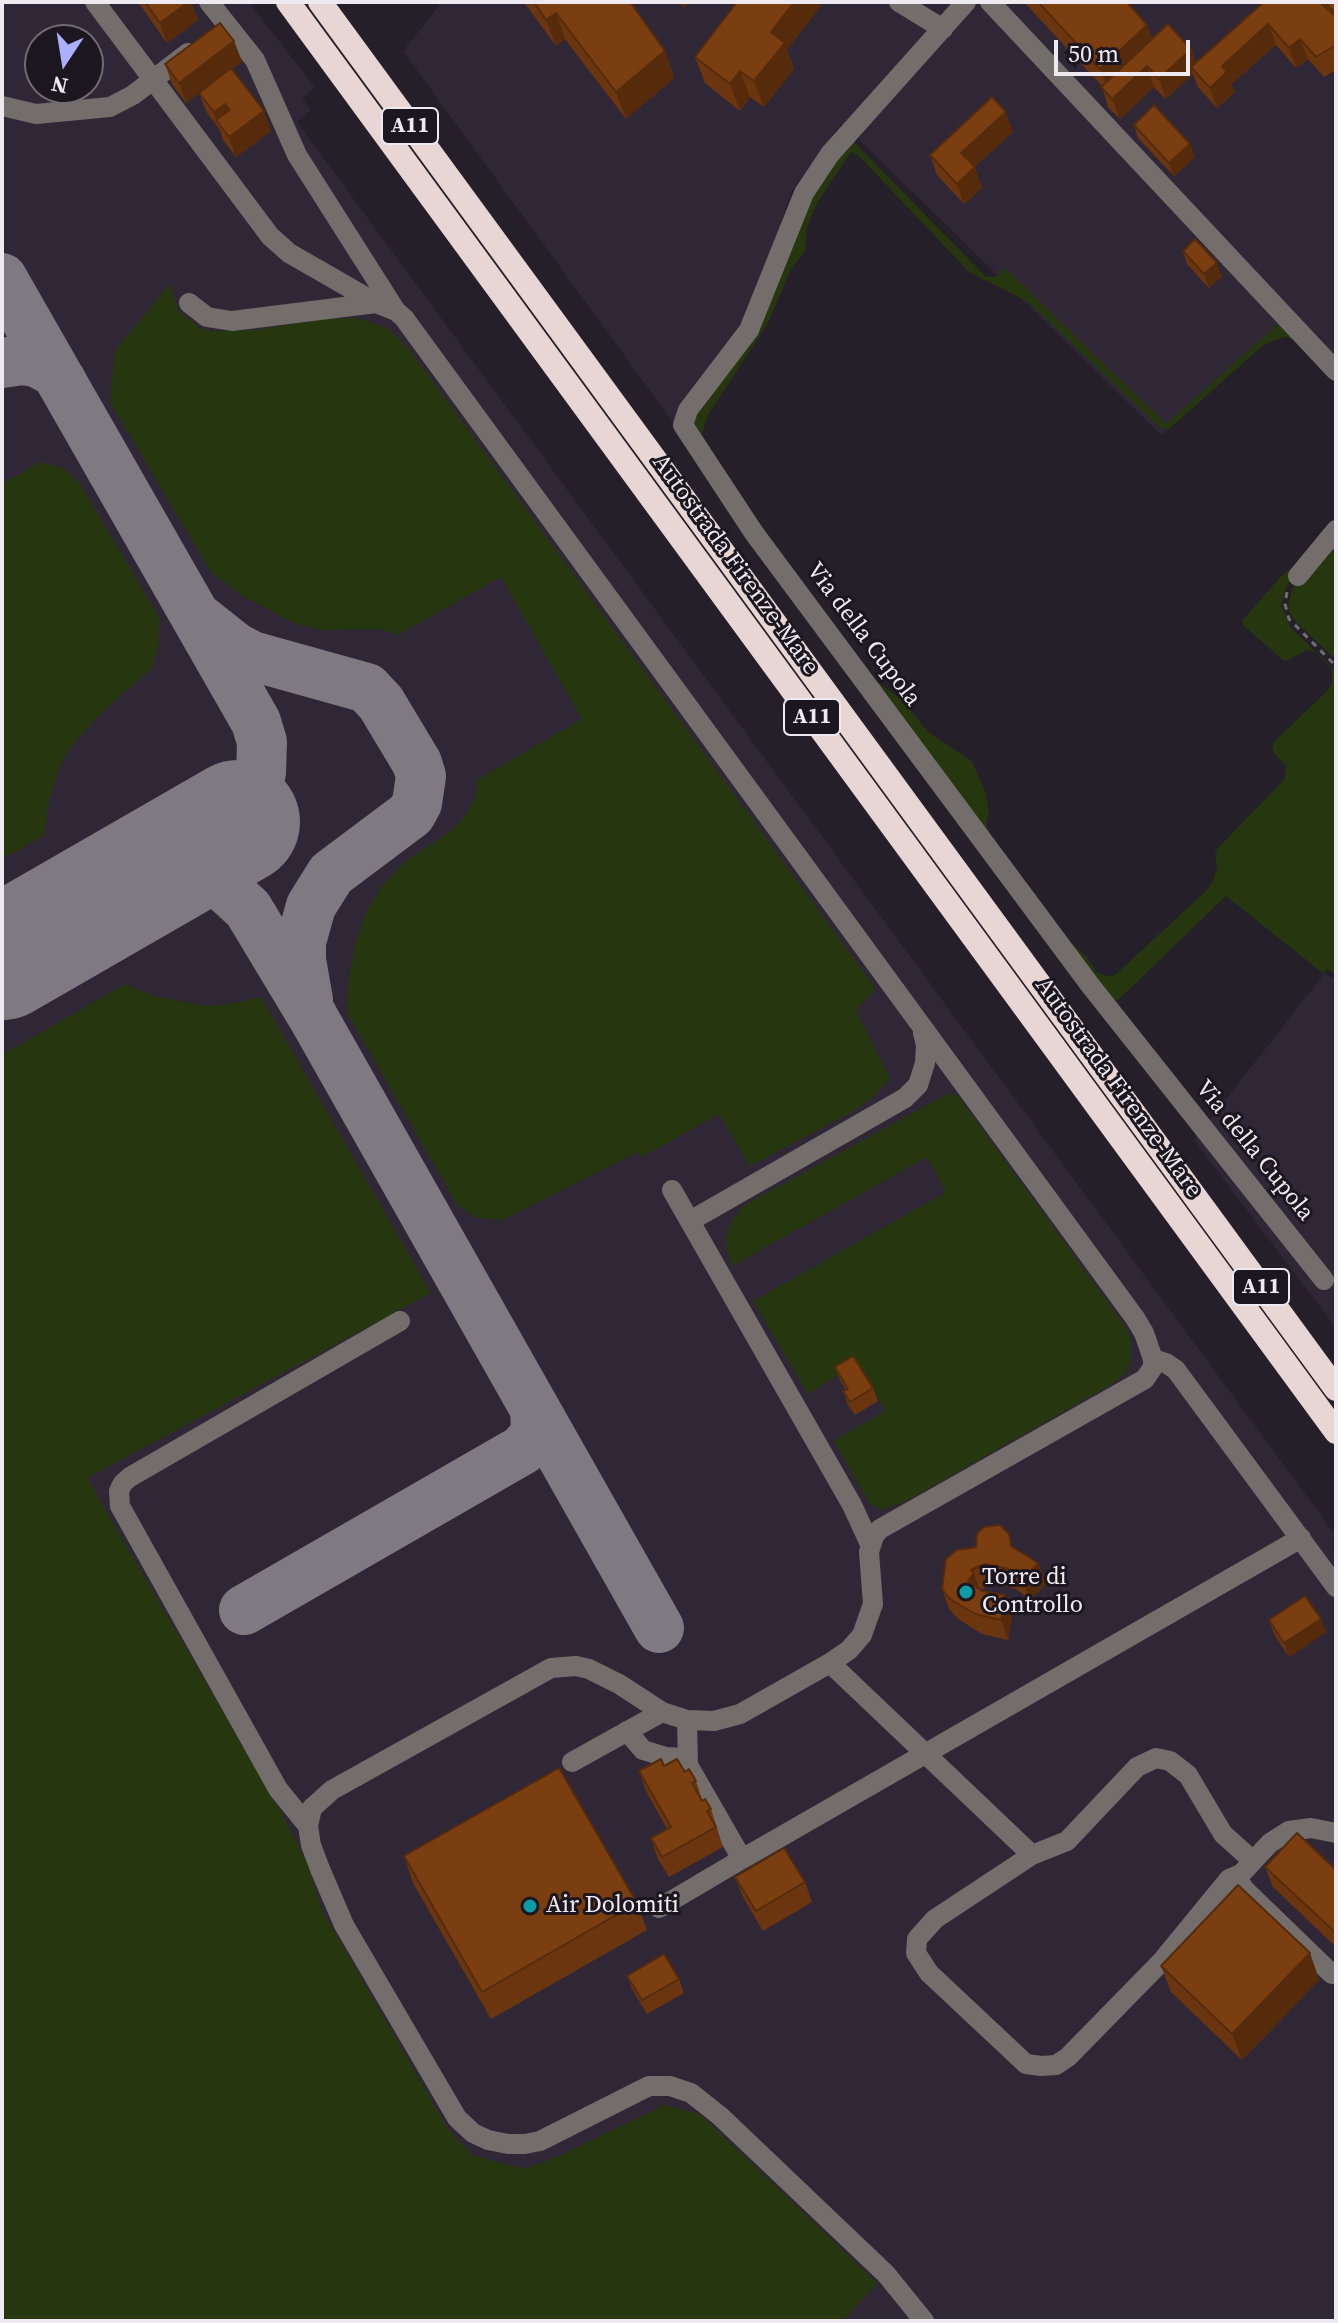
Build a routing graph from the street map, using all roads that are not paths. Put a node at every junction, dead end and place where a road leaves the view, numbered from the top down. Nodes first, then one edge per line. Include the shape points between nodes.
1 (95, 2) edge
2 (209, 2) edge
3 (288, 2) edge
4 (320, 2) edge
5 (899, 2) edge
6 (966, 2) edge
7 (990, 2) edge
8 (943, 29) junction
9 (214, 34) junction
10 (151, 79) junction
11 (2, 106) edge
12 (189, 303) dead end
13 (376, 303) junction
14 (396, 311) junction
15 (1336, 371) edge
16 (1336, 530) edge
17 (1298, 576) road end
18 (921, 1026) junction
19 (672, 1190) dead end
20 (690, 1221) junction
21 (1324, 1280) dead end
22 (400, 1321) dead end
23 (1153, 1359) junction
24 (1336, 1389) edge
25 (1336, 1432) edge
26 (1301, 1538) junction
27 (870, 1544) junction
28 (1336, 1587) edge
29 (830, 1663) junction
30 (662, 1712) junction
31 (687, 1720) junction
32 (627, 1731) junction
33 (926, 1753) junction
34 (686, 1758) junction
35 (572, 1762) dead end
36 (308, 1826) junction
37 (1336, 1833) edge
38 (1032, 1855) junction
39 (742, 1859) junction
40 (1247, 1867) junction
41 (659, 1908) dead end
42 (1336, 1974) edge
43 (924, 2321) edge

1 - 10 street
2 - 9 street
3 - 25 highway, Autostrada Firenze-Mare / A11
4 - 24 highway, Autostrada Firenze-Mare / A11
5 - 8 street
6 - 8 street, Via della Cupola
7 - 15 street
8 - 21 street, Via della Cupola via 830,154 804,193 749,330 688,410 683,425 754,533 1098,996
9 - 10 street
9 - 14 street via 255,60 297,155
10 - 11 street via 110,107 36,114
10 - 13 street via 278,244
12 - 13 street via 207,317 232,321
13 - 14 street
14 - 18 street
16 - 17 street
18 - 20 street via 925,1063 918,1085 905,1098
18 - 23 street via 1135,1318
19 - 20 street
20 - 27 street
22 - 36 street via 130,1477 117,1497 270,1776
23 - 26 street via 1176,1370
23 - 27 street via 1145,1379 886,1525
26 - 28 street
26 - 33 street
27 - 29 street via 869,1617 862,1635
29 - 31 street via 728,1719
29 - 33 street
30 - 31 street
30 - 32 street
30 - 36 street via 589,1669 542,1671 332,1790 312,1808
31 - 34 street
32 - 34 street via 643,1750
32 - 35 street
33 - 38 street
33 - 39 street
34 - 39 street
36 - 43 street via 315,1857 344,1925 438,2089 473,2133 525,2144 649,2086 691,2093 886,2274
37 - 40 street via 1289,1831
38 - 40 street via 1067,1841 1137,1767 1156,1758 1188,1775
38 - 40 street via 935,1919 917,1939 916,1953 929,1973 1026,2064 1041,2066 1068,2057 1161,1962 1229,1879
39 - 41 street
40 - 42 street via 1239,1881 1245,1890

